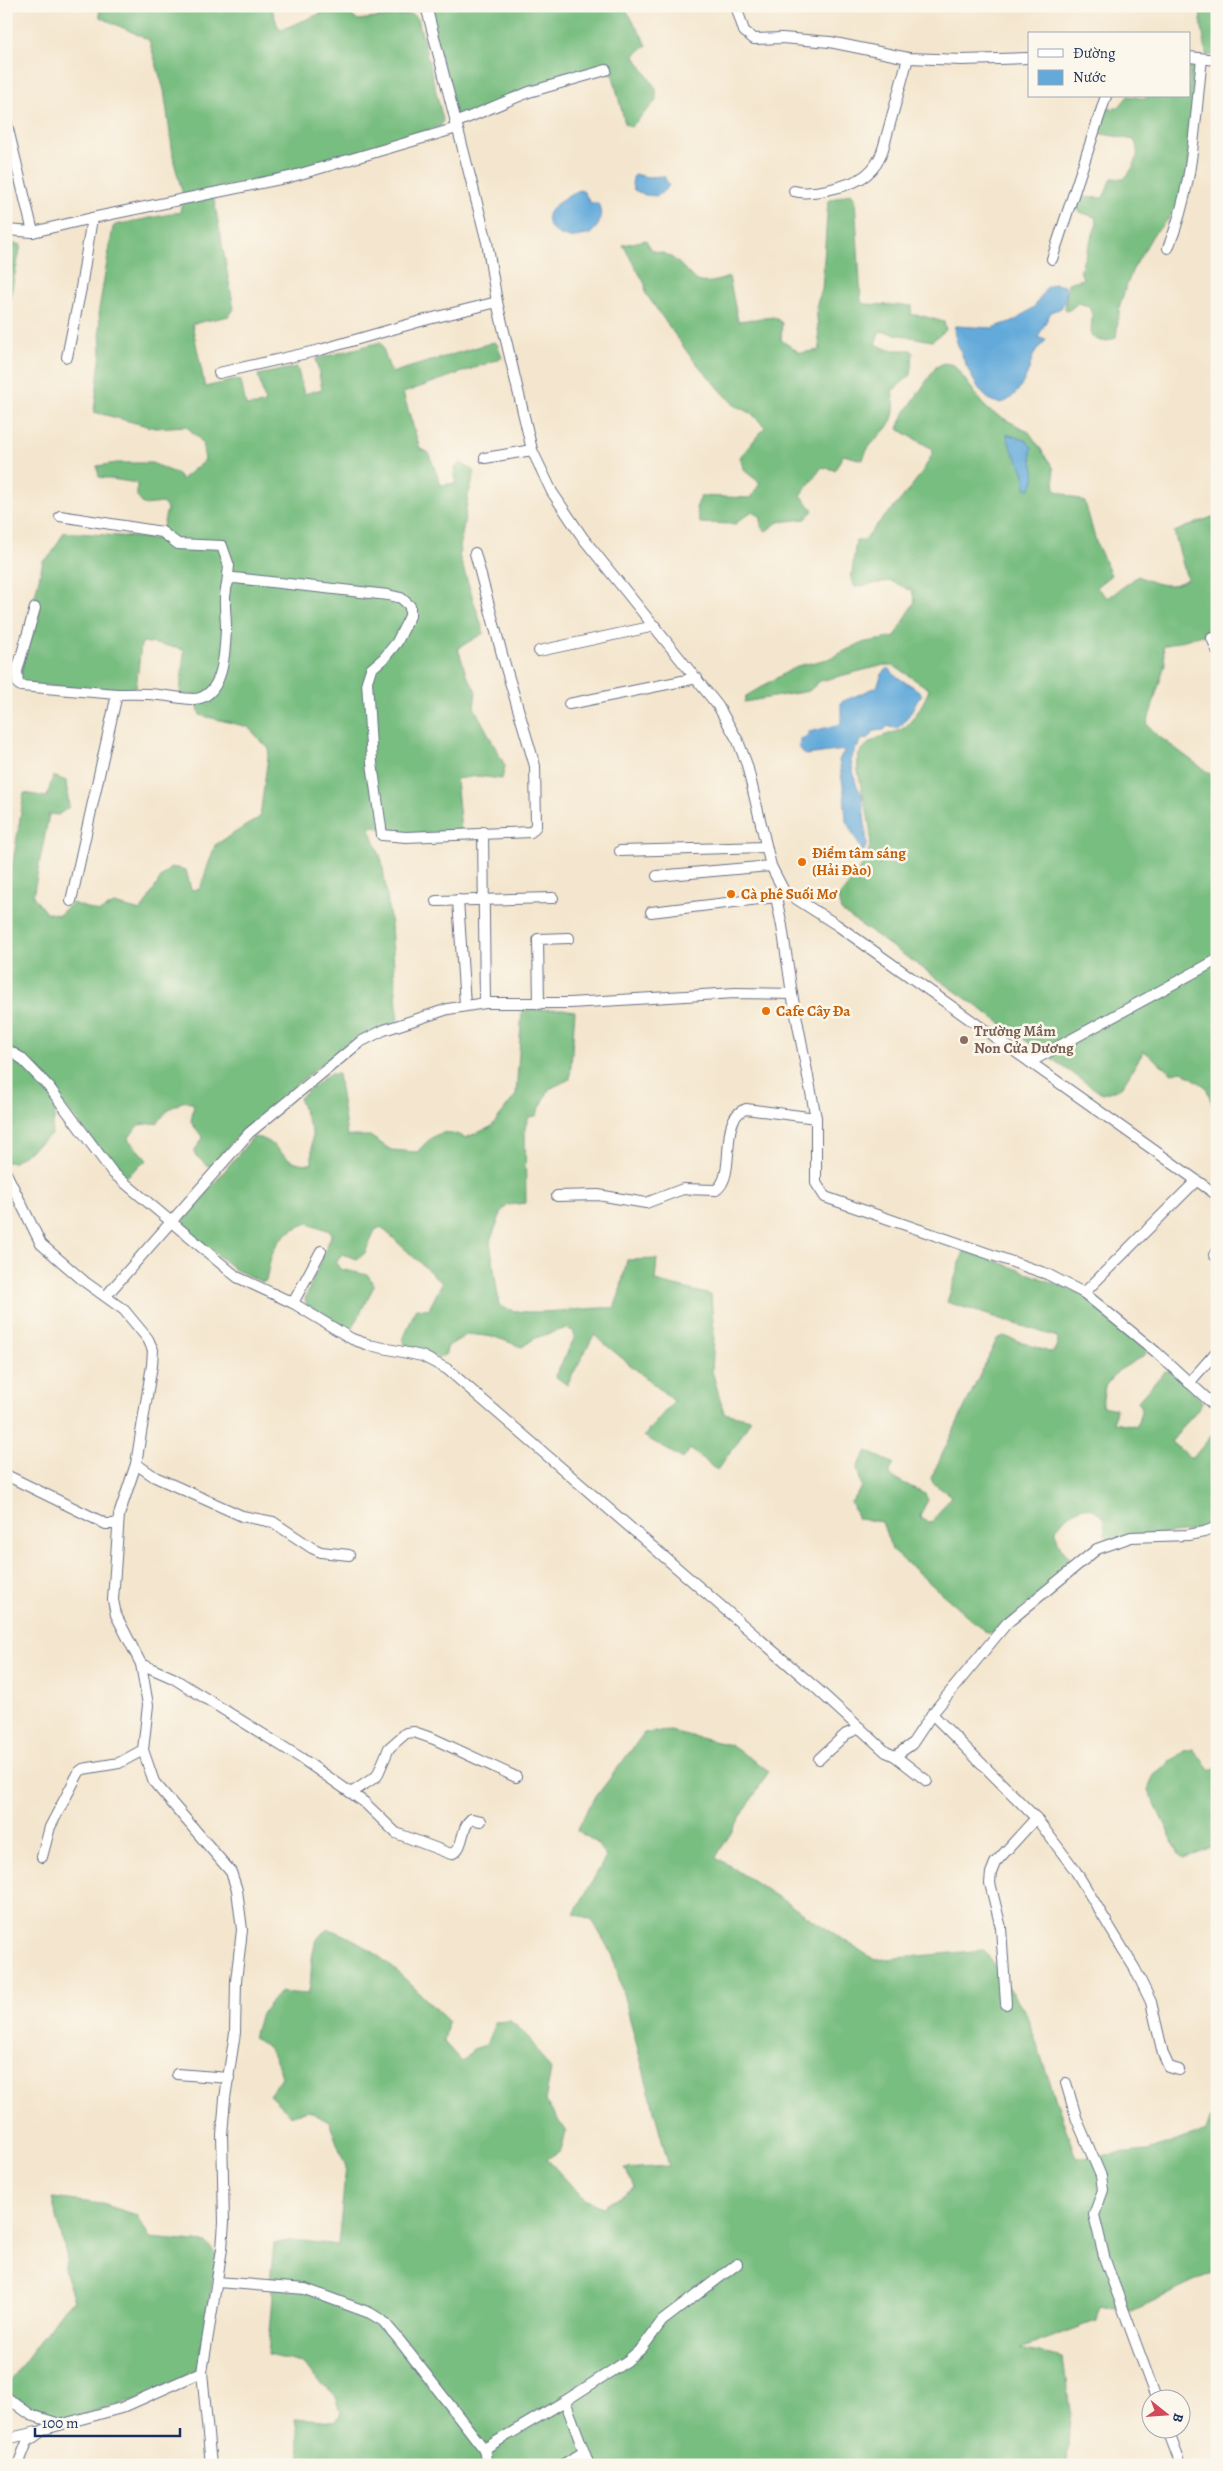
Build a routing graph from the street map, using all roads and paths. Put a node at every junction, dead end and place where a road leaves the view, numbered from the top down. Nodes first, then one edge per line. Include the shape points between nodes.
1 (426, 6) edge
2 (736, 6) edge
3 (1190, 57) edge
4 (908, 58) junction
5 (1028, 58) edge
6 (1202, 59) junction
7 (1217, 60) edge
8 (606, 70) dead end
9 (1105, 98) edge
10 (6, 121) edge
11 (456, 126) junction
12 (794, 191) dead end
13 (92, 218) junction
14 (6, 230) edge
15 (33, 232) junction
16 (1168, 248) dead end
17 (1052, 259) dead end
18 (497, 302) junction
19 (66, 357) dead end
20 (219, 373) dead end
21 (532, 450) junction
22 (485, 458) dead end
23 (60, 516) dead end
24 (475, 553) dead end
25 (227, 584) junction
26 (35, 608) dead end
27 (655, 626) junction
28 (1212, 638) dead end
29 (540, 650) dead end
30 (1217, 650) edge
31 (697, 678) junction
32 (117, 694) junction
33 (569, 704) dead end
34 (484, 832) junction
35 (766, 847) junction
36 (620, 851) dead end
37 (771, 866) junction
38 (657, 876) dead end
39 (780, 894) junction
40 (553, 898) dead end
41 (484, 899) junction
42 (71, 900) dead end
43 (458, 900) junction
44 (436, 901) dead end
45 (651, 912) dead end
46 (569, 938) dead end
47 (1217, 960) edge
48 (792, 994) junction
49 (485, 1003) junction
50 (539, 1004) junction
51 (464, 1006) junction
52 (6, 1049) edge
53 (1030, 1062) junction
54 (816, 1118) junction
55 (6, 1173) edge
56 (1196, 1180) junction
57 (1217, 1195) edge
58 (557, 1196) dead end
59 (172, 1223) junction
60 (321, 1250) dead end
61 (1084, 1293) junction
62 (106, 1296) junction
63 (293, 1303) junction
64 (1217, 1351) edge
65 (1189, 1383) junction
66 (1217, 1408) edge
67 (136, 1464) junction
68 (6, 1475) edge
69 (118, 1524) junction
70 (1217, 1527) edge
71 (349, 1555) dead end
72 (141, 1664) junction
73 (932, 1714) junction
74 (860, 1728) junction
75 (143, 1750) junction
76 (895, 1756) junction
77 (819, 1759) dead end
78 (516, 1777) dead end
79 (927, 1782) dead end
80 (351, 1793) junction
81 (1036, 1818) junction
82 (481, 1821) dead end
83 (42, 1857) dead end
84 (1006, 2004) dead end
85 (1179, 2070) dead end
86 (177, 2074) dead end
87 (229, 2078) junction
88 (1066, 2083) dead end
89 (737, 2264) dead end
90 (217, 2282) junction
91 (202, 2372) junction
92 (1152, 2388) edge
93 (6, 2397) edge
94 (565, 2401) junction
95 (60, 2424) junction
96 (41, 2432) junction
97 (6, 2438) edge
98 (1172, 2438) edge
99 (484, 2449) junction
100 (584, 2452) junction
101 (18, 2465) edge
102 (211, 2465) edge
103 (487, 2465) edge
104 (562, 2465) edge
105 (589, 2465) edge
106 (1181, 2465) edge

1 - 11 street
2 - 4 street via 744,31 754,39 830,42
3 - 6 street
4 - 5 street
4 - 12 street via 882,154 871,171 858,180 815,193
6 - 7 street
6 - 16 street via 1190,176
8 - 11 street via 529,92
9 - 17 street
10 - 15 street
11 - 13 street via 290,177
11 - 18 street via 487,242
13 - 15 street
13 - 19 street
14 - 15 street
18 - 20 street via 320,350
18 - 21 street
21 - 22 street
21 - 27 street via 552,492 569,518
23 - 25 street via 162,532 178,544 222,546 229,566
24 - 34 street via 535,766 534,829 526,833
25 - 32 street via 223,663 208,694 193,699 157,694
25 - 34 street via 229,579 249,579 388,595 408,601 412,611 406,626 391,650 371,669 367,681 372,763 382,835
26 - 32 street via 17,671 18,684
27 - 29 street
27 - 31 street
28 - 30 street
31 - 33 street
31 - 35 street via 738,741 747,765
32 - 42 street
34 - 41 street
35 - 36 street
35 - 37 street
37 - 38 street
37 - 39 street
39 - 45 street
39 - 48 street
39 - 53 street via 837,925
40 - 41 street
41 - 43 street
41 - 49 street
43 - 44 street
43 - 51 street
46 - 50 street via 538,940
47 - 53 street
48 - 50 street via 735,993
48 - 54 street
49 - 50 street
49 - 51 street
51 - 59 street via 410,1021 360,1042 249,1132
52 - 59 street via 21,1058 49,1087 113,1174
53 - 56 street
54 - 58 street via 741,1111 732,1124 723,1183 716,1190 683,1189 646,1203 598,1195
54 - 61 street via 816,1183 825,1196 1048,1274
55 - 62 street via 41,1244
56 - 57 street
56 - 61 street
59 - 62 street
59 - 63 street via 237,1277
60 - 63 street
61 - 65 street
62 - 67 street via 143,1331 153,1350
63 - 74 street via 352,1338 369,1345 422,1356 447,1369
64 - 65 street
65 - 66 street
67 - 69 street
67 - 71 street via 155,1477 242,1516 273,1522 321,1552
68 - 69 street via 106,1524
69 - 72 street via 113,1600 116,1615
70 - 73 street via 1188,1534 1131,1537 1097,1549 1007,1623
72 - 75 street via 148,1705
72 - 80 street via 174,1678
73 - 76 street via 912,1744
73 - 81 street
74 - 76 street
74 - 77 street via 846,1734
75 - 83 street via 119,1763 79,1772 58,1808
75 - 87 street via 154,1782 235,1880 242,1930
76 - 79 street
78 - 80 street via 414,1732 406,1734 389,1748 377,1776
80 - 82 street via 396,1832 451,1854 458,1849 466,1823 471,1819
81 - 84 street via 995,1863 991,1873 990,1883 1002,1928
81 - 85 street via 1092,1895 1135,1969 1151,2002 1165,2059 1169,2066
86 - 87 street
87 - 90 street via 222,2135 224,2222
88 - 92 street via 1077,2120 1101,2176 1103,2190 1094,2215 1105,2260
89 - 94 street via 662,2321 642,2348 627,2361
90 - 91 street
90 - 99 street via 305,2289 383,2321
91 - 95 street via 121,2408
91 - 102 street
93 - 95 street via 31,2415
94 - 99 street
94 - 100 street
95 - 96 street
96 - 97 street
96 - 101 street via 27,2442
98 - 106 street
99 - 103 street
100 - 104 street
100 - 105 street

